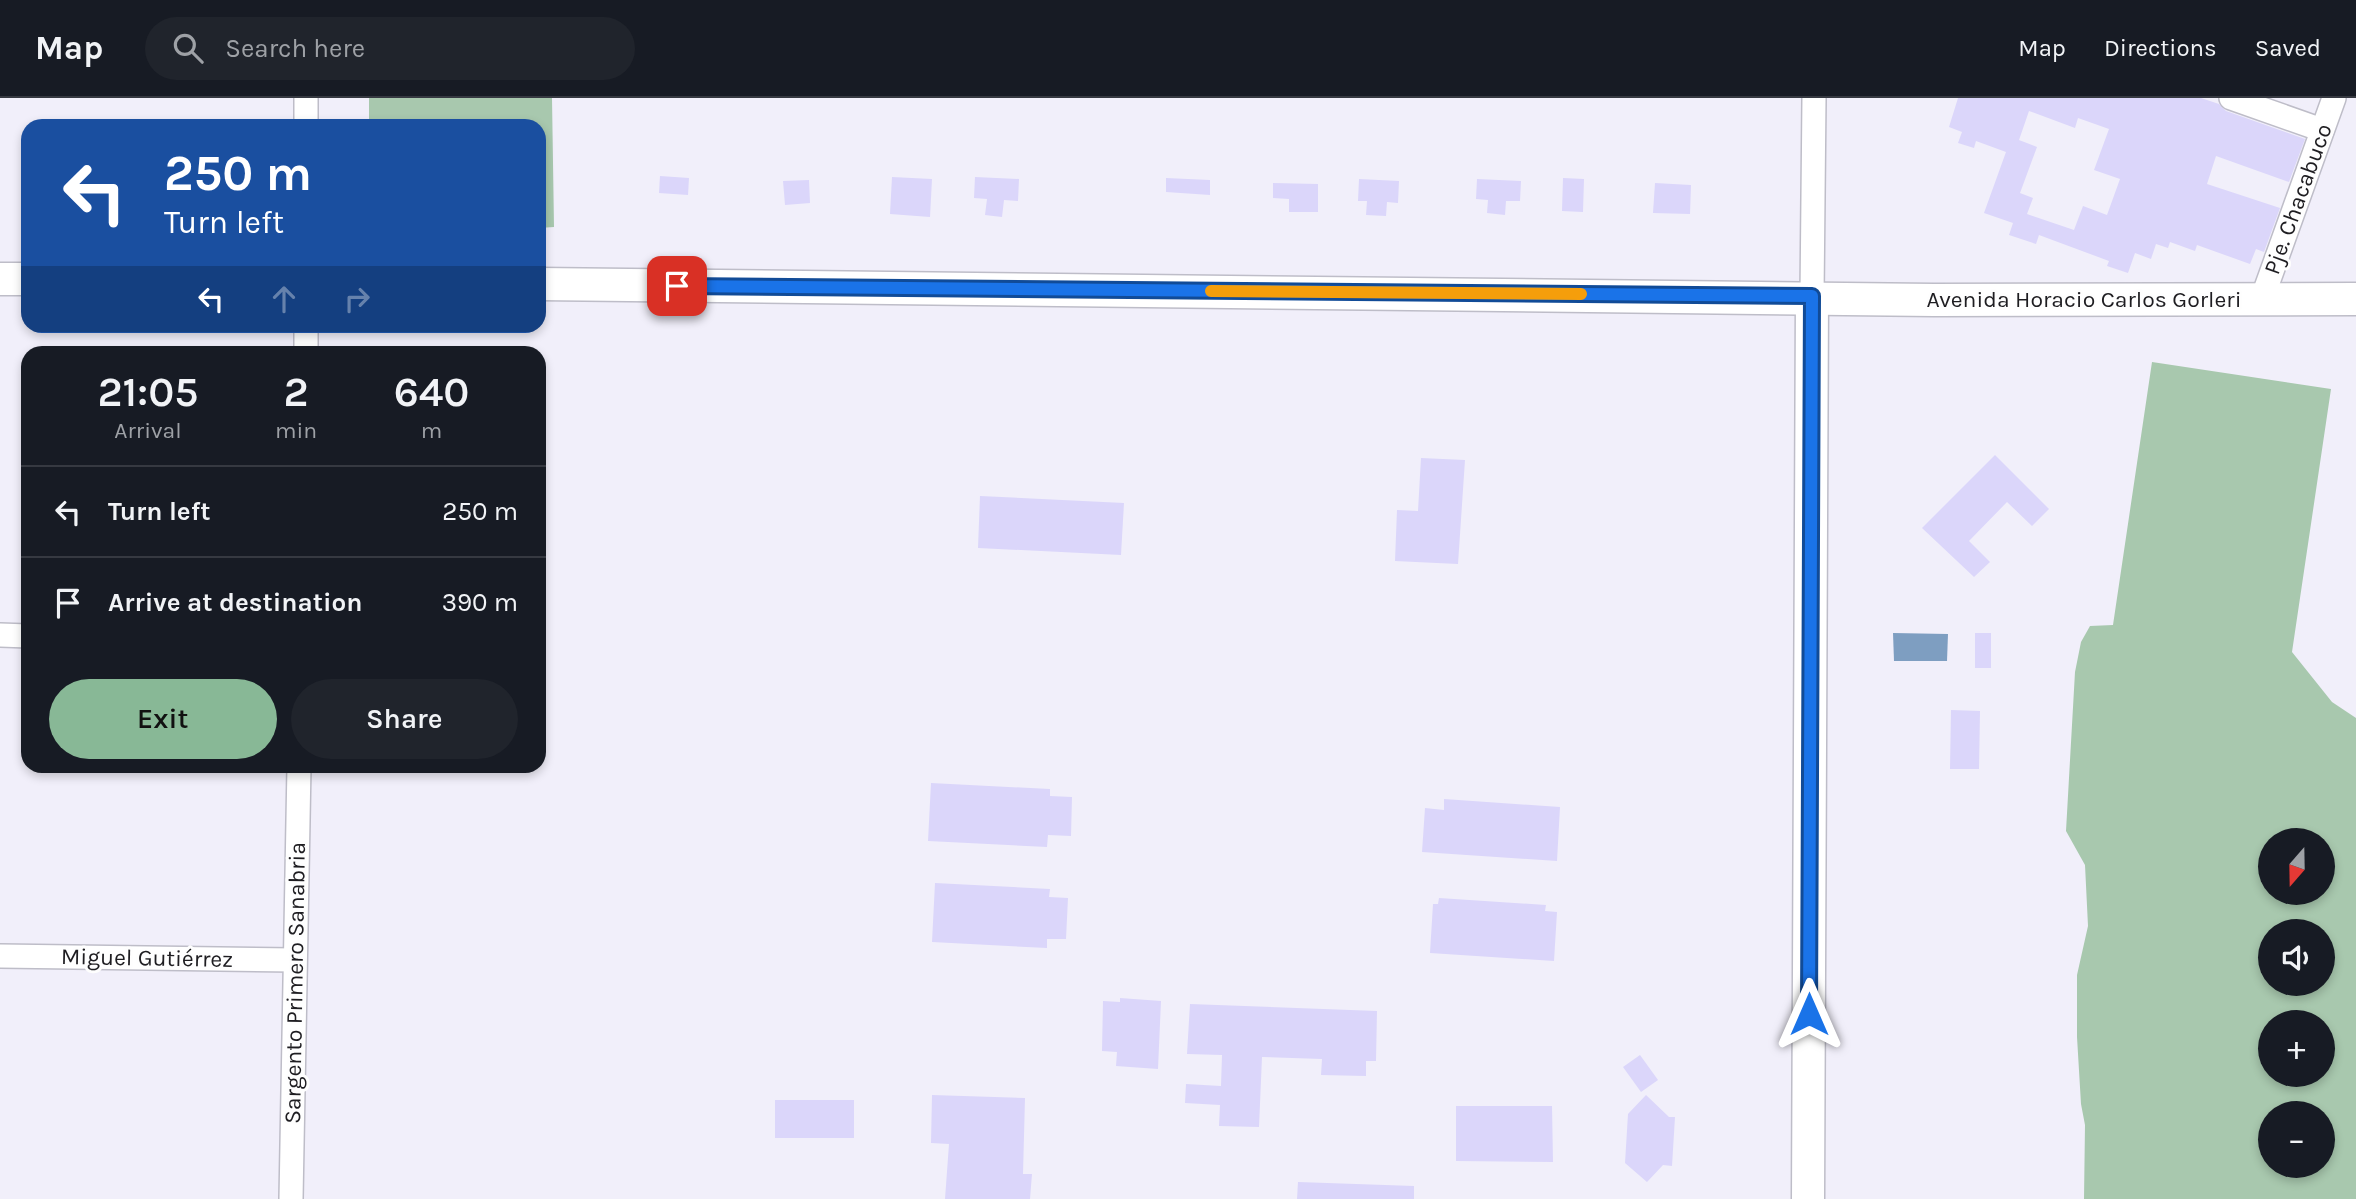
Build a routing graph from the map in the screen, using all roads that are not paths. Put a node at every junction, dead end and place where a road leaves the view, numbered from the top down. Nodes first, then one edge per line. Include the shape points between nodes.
1 (306, 98) edge
2 (1814, 98) edge
3 (2231, 98) edge
4 (2334, 98) edge
5 (306, 119) edge
6 (2322, 130) junction
7 (0, 279) edge
8 (21, 279) edge
9 (546, 284) edge
10 (1812, 296) junction
11 (2262, 299) junction
12 (2356, 299) edge
13 (0, 635) edge
14 (21, 636) edge
15 (299, 773) edge
16 (0, 956) edge
17 (294, 960) junction
18 (291, 1199) edge
19 (1808, 1199) edge

1 - 5 street
2 - 10 street
3 - 6 street
4 - 6 street, Pje. Chacabuco
6 - 11 street, Pje. Chacabuco
7 - 8 main road
9 - 10 main road, Avenida Horacio Carlos Gorleri
10 - 11 main road, Avenida Horacio Carlos Gorleri
10 - 19 main road
11 - 12 main road, Avenida Horacio Carlos Gorleri
13 - 14 street
15 - 17 street, Sargento Primero Sanabria
16 - 17 street, Miguel Gutiérrez
17 - 18 street, Sargento Primero Sanabria

